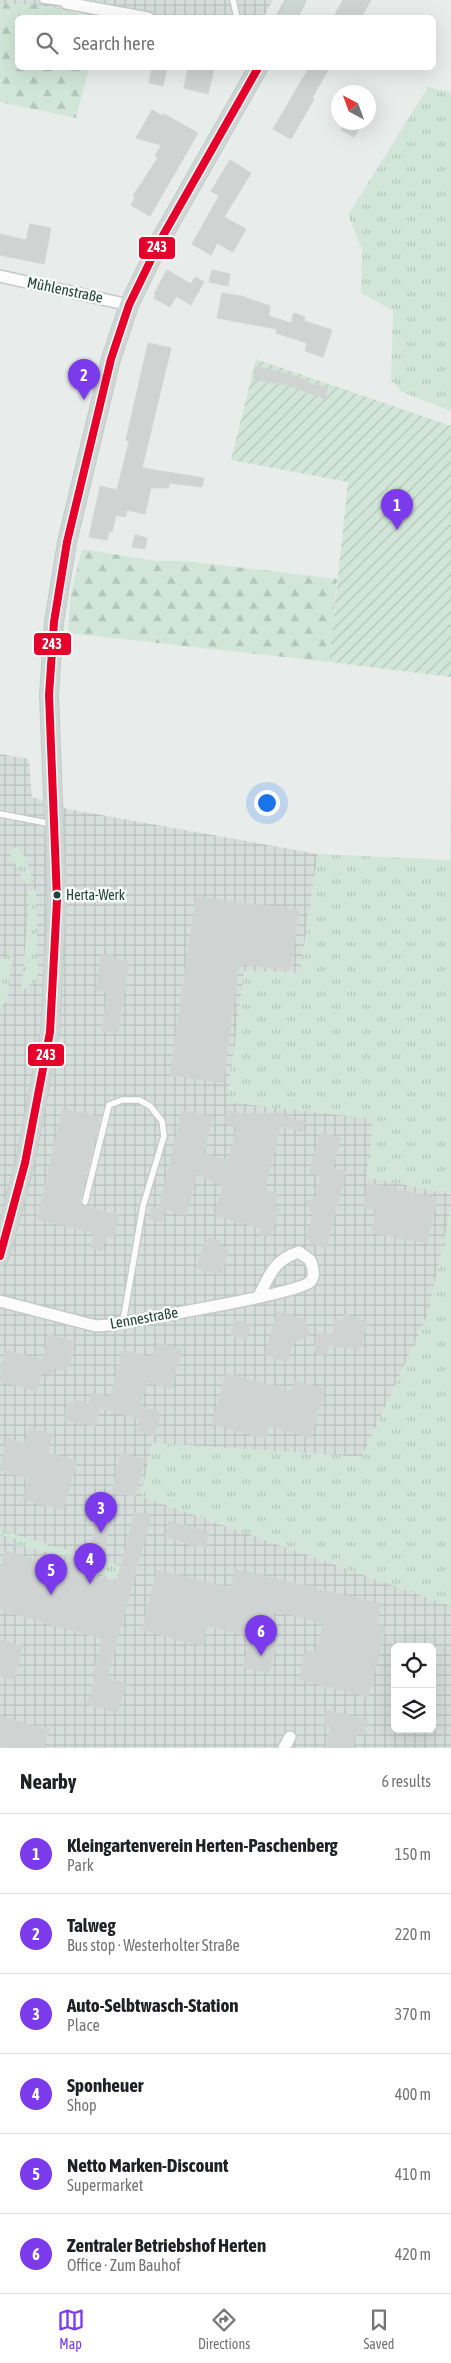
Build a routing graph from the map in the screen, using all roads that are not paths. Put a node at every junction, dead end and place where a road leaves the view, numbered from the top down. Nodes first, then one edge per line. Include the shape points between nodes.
1 (43, 0) edge
2 (233, 0) edge
3 (296, 0) edge
4 (66, 3) joint
5 (132, 15) edge
6 (236, 15) edge
7 (288, 15) edge
8 (257, 70) edge
9 (0, 276) edge
10 (129, 305) junction
11 (0, 814) edge
12 (54, 824) junction
13 (85, 1202) dead end
14 (0, 1256) edge
15 (259, 1296) junction
16 (0, 1301) edge
17 (123, 1322) junction
18 (290, 1738) dead end
19 (284, 1748) edge

1 - 4 lane
2 - 6 lane
3 - 7 main road
4 - 5 street
8 - 10 main road via 161,239
9 - 10 street, Mühlenstraße
10 - 12 main road via 111,359 86,458 67,542 54,622 49,694
11 - 12 lane
12 - 14 main road via 56,945 50,1032 25,1163
13 - 17 lane via 109,1106 122,1100 139,1100 150,1106 162,1121 164,1136 143,1206
15 - 15 street, Lennestraße via 302,1287 311,1281 313,1270 310,1260 298,1252 285,1256 272,1270
15 - 17 street, Lennestraße
16 - 17 street, Lennestraße via 96,1326
18 - 19 street

